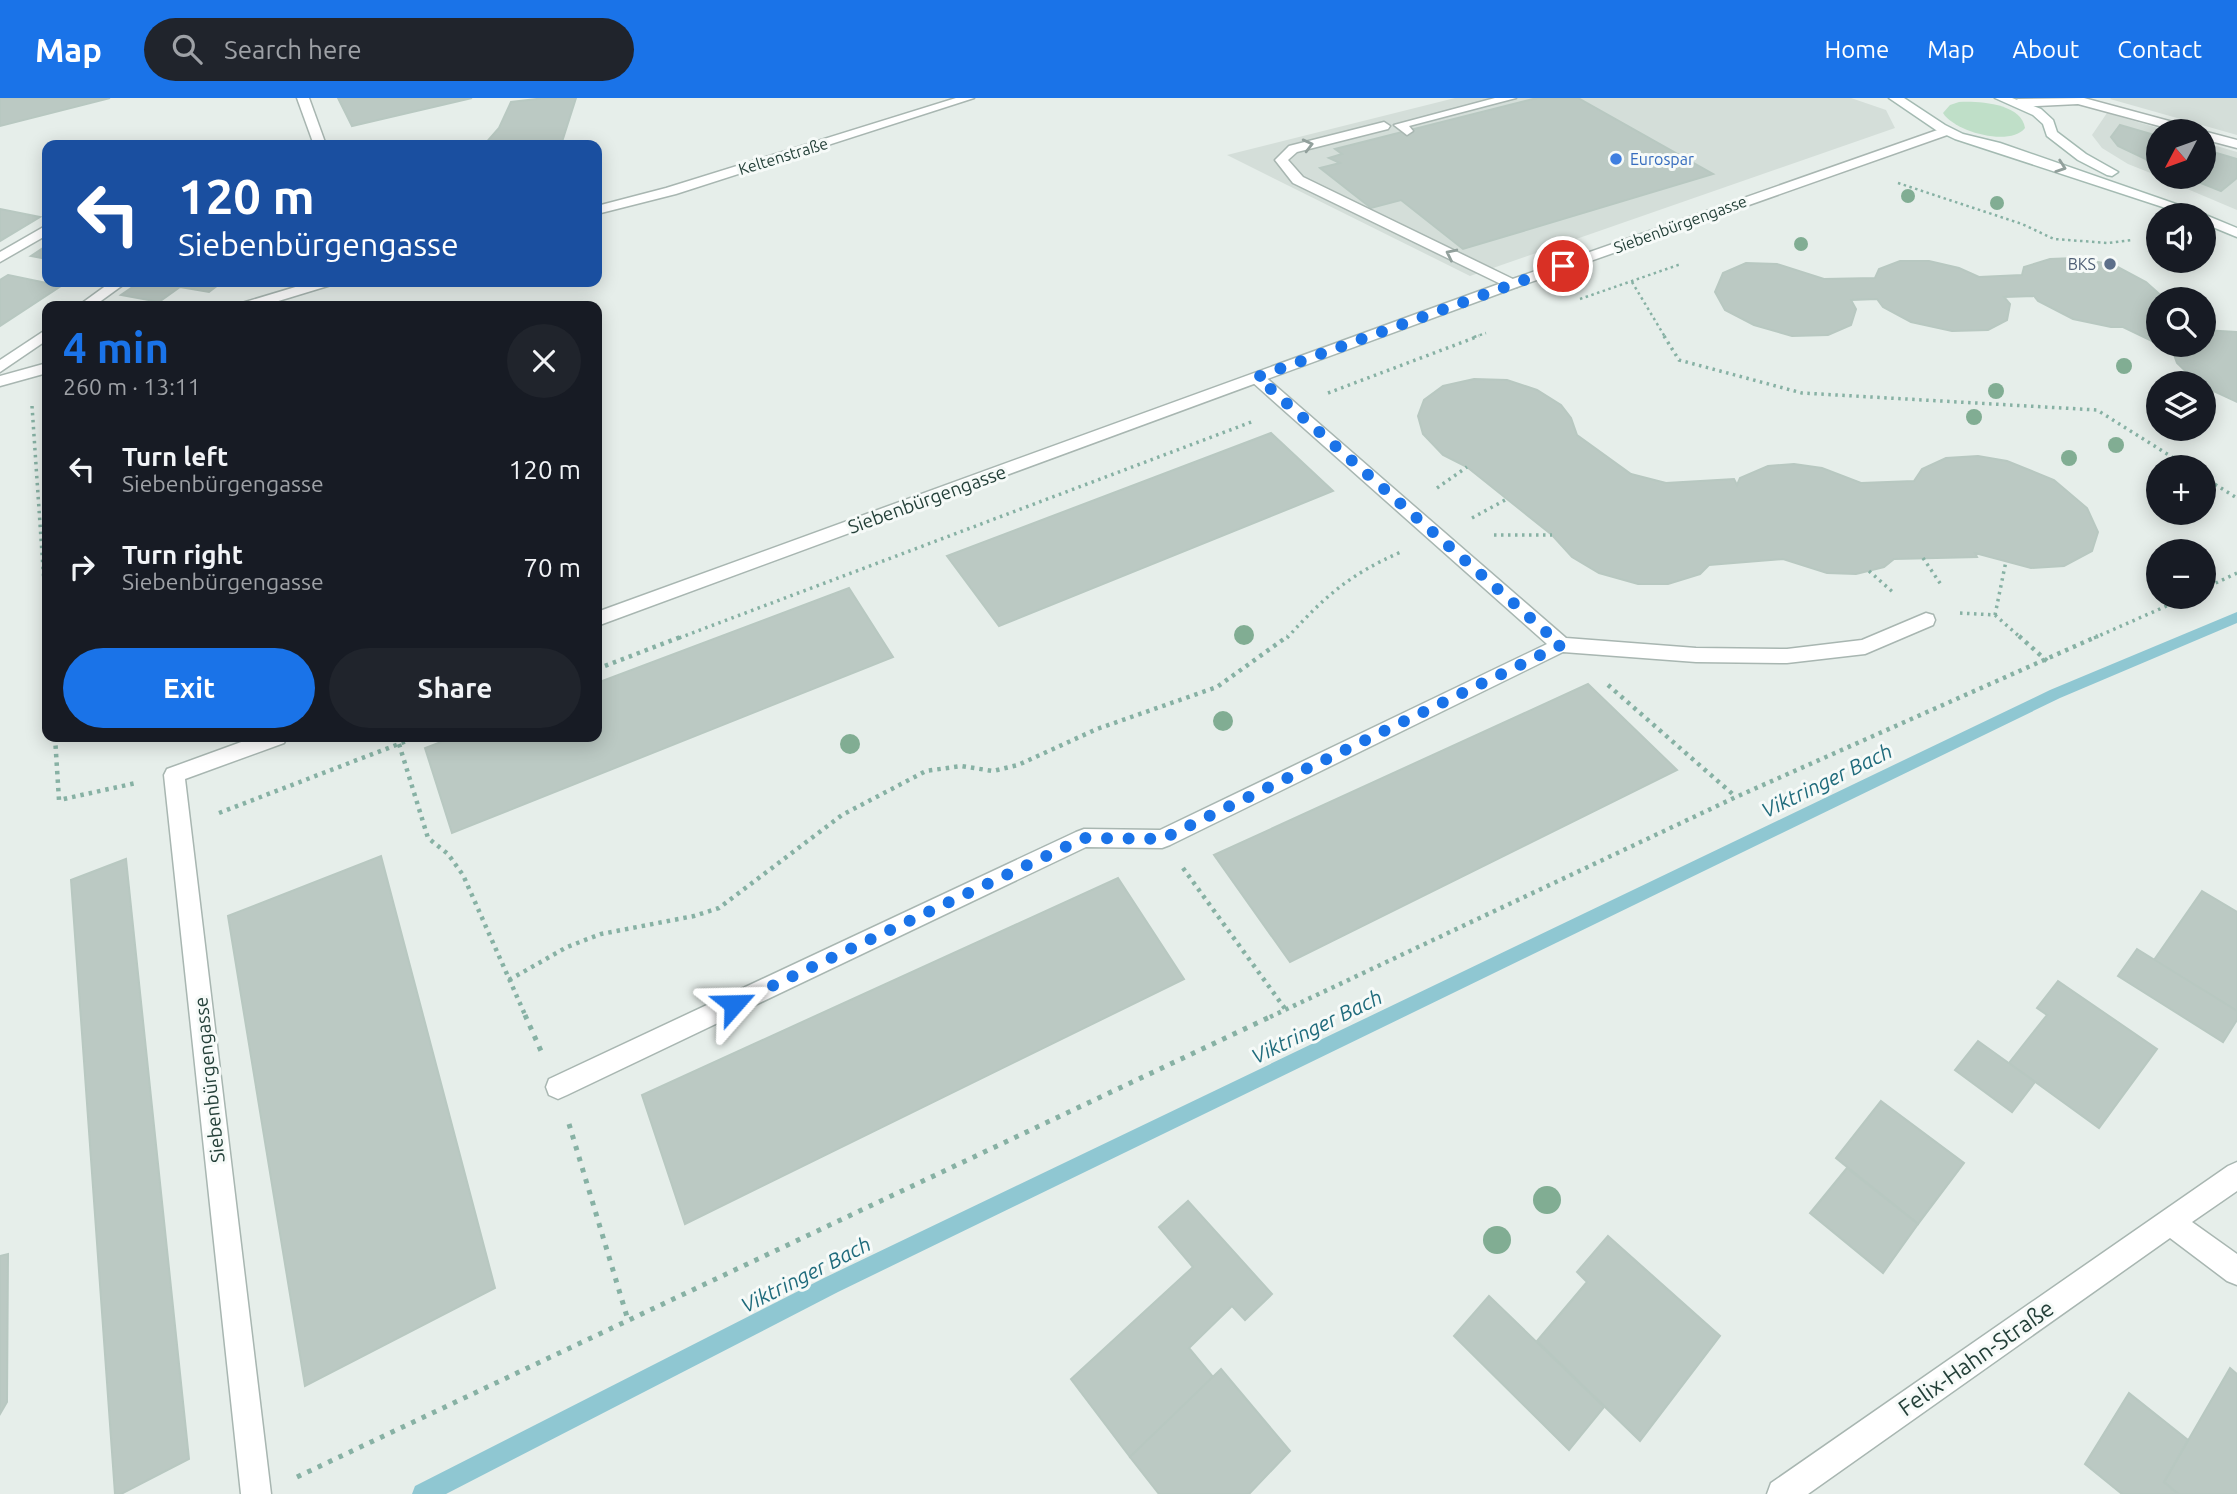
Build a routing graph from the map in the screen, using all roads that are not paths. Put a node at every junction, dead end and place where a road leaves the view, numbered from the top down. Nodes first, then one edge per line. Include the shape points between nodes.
1 (303, 98) edge
2 (968, 98) edge
3 (1475, 98) edge
4 (1510, 98) edge
5 (1895, 98) edge
6 (2001, 98) edge
7 (2079, 99) edge
8 (1928, 102) dead end
9 (2018, 103) junction
10 (1927, 116) junction
11 (2149, 119) edge
12 (1395, 130) junction
13 (1946, 131) junction
14 (2045, 135) junction
15 (2216, 138) edge
16 (315, 140) edge
17 (2237, 144) edge
18 (1996, 146) junction
19 (2163, 203) edge
20 (2172, 203) edge
21 (602, 209) edge
22 (2216, 224) edge
23 (42, 232) edge
24 (2237, 233) edge
25 (0, 258) edge
26 (1512, 284) junction
27 (113, 287) edge
28 (310, 287) edge
29 (92, 301) edge
30 (263, 301) edge
31 (42, 337) edge
32 (0, 367) edge
33 (42, 369) edge
34 (1257, 377) junction
35 (0, 381) edge
36 (602, 618) edge
37 (1926, 620) road end
38 (1561, 645) junction
39 (263, 742) edge
40 (558, 1087) road end
41 (2237, 1175) edge
42 (2170, 1222) junction
43 (2237, 1271) edge
44 (256, 1494) edge
45 (1782, 1494) edge

1 - 16 street
2 - 21 street, Keltenstraße
3 - 12 street via 1378,122
4 - 12 street via 1399,125
5 - 10 street
6 - 9 street
7 - 9 street
7 - 11 street
7 - 14 street
8 - 10 street
9 - 14 street via 2037,112
10 - 13 street
26 -> 12 street via 1298,180 1281,160 1293,149
13 - 18 street
13 - 26 street, Siebenbürgengasse
14 - 18 street
14 - 20 street
15 - 17 street
18 -> 19 street
22 - 24 street
23 - 25 street
26 - 34 street, Siebenbürgengasse
27 - 29 street
28 - 30 street
31 - 32 street
33 - 35 street
34 - 36 street, Siebenbürgengasse
34 - 38 street
37 - 38 street via 1866,647 1787,656
38 - 40 street via 1162,839 1084,838
39 - 44 street, Siebenbürgengasse via 174,775
41 - 42 street, Felix-Hahn-Straße
42 - 43 street
42 - 45 street, Felix-Hahn-Straße

